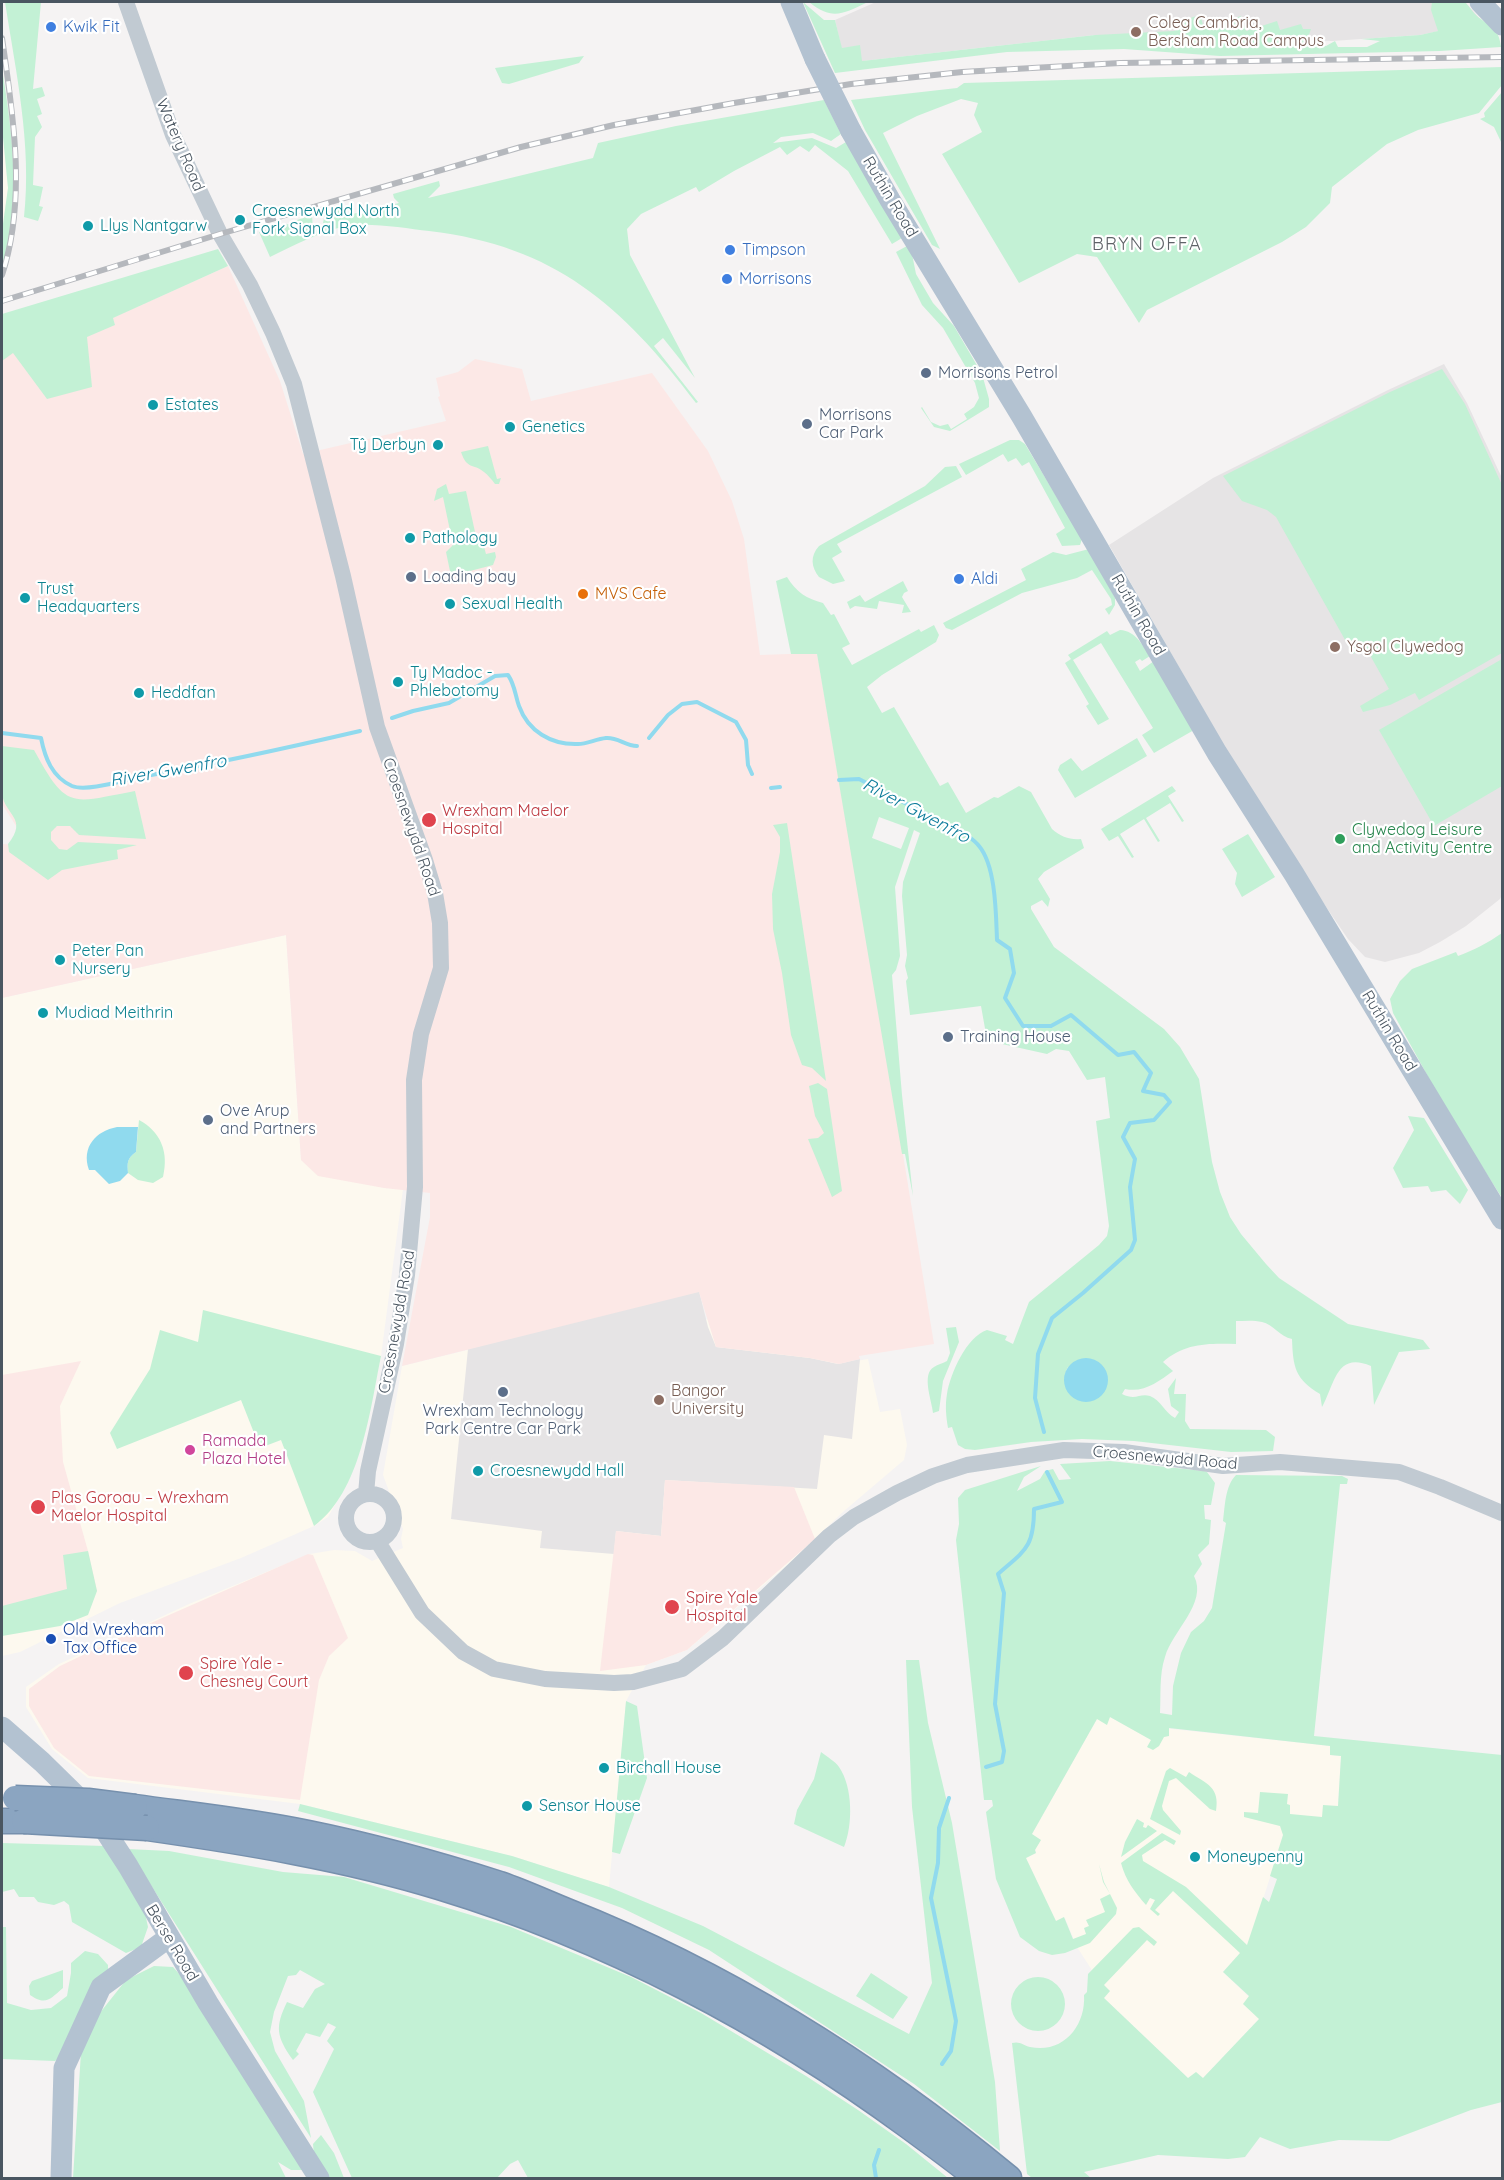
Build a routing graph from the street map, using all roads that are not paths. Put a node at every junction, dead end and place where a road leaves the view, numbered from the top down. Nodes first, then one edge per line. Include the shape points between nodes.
1 (126, 2) edge
2 (791, 2) edge
3 (1480, 2) edge
4 (1503, 25) edge
5 (303, 414) joint
6 (1503, 1219) edge
7 (366, 1494) junction
8 (1503, 1513) edge
9 (378, 1542) junction
10 (2, 1727) edge
11 (8, 1798) edge
12 (13, 1821) edge
13 (168, 1938) junction
14 (994, 2175) edge
15 (61, 2178) edge
16 (319, 2178) edge

1 - 5 street, Watery Road via 173,135 273,333
2 - 6 main road, Ruthin Road, bridge via 815,59 890,200 1022,417 1217,753
3 - 4 main road
5 - 7 street, Croesnewydd Road via 377,728 435,892 441,923 441,968 421,1034 415,1071 415,1187 407,1275
7 - 9 street via 380,1496 393,1512 393,1527
7 - 9 street via 348,1507 345,1521 357,1539
8 - 9 street, Croesnewydd Road via 1399,1472 1280,1462 1223,1466 1124,1452 1064,1450 967,1465 933,1476 854,1517 829,1536 723,1638 682,1669 614,1683 545,1679 494,1669 473,1658 422,1613
10 - 13 main road, Berse Road via 93,1812
11 - 14 highway, bridge via 88,1801 309,1833 502,1885 613,1929 704,1972 812,2034 898,2091
12 - 14 highway, bridge via 147,1828 268,1846 439,1887 636,1963 757,2025
13 - 15 main road via 101,1987 64,2068
13 - 16 main road, Berse Road

